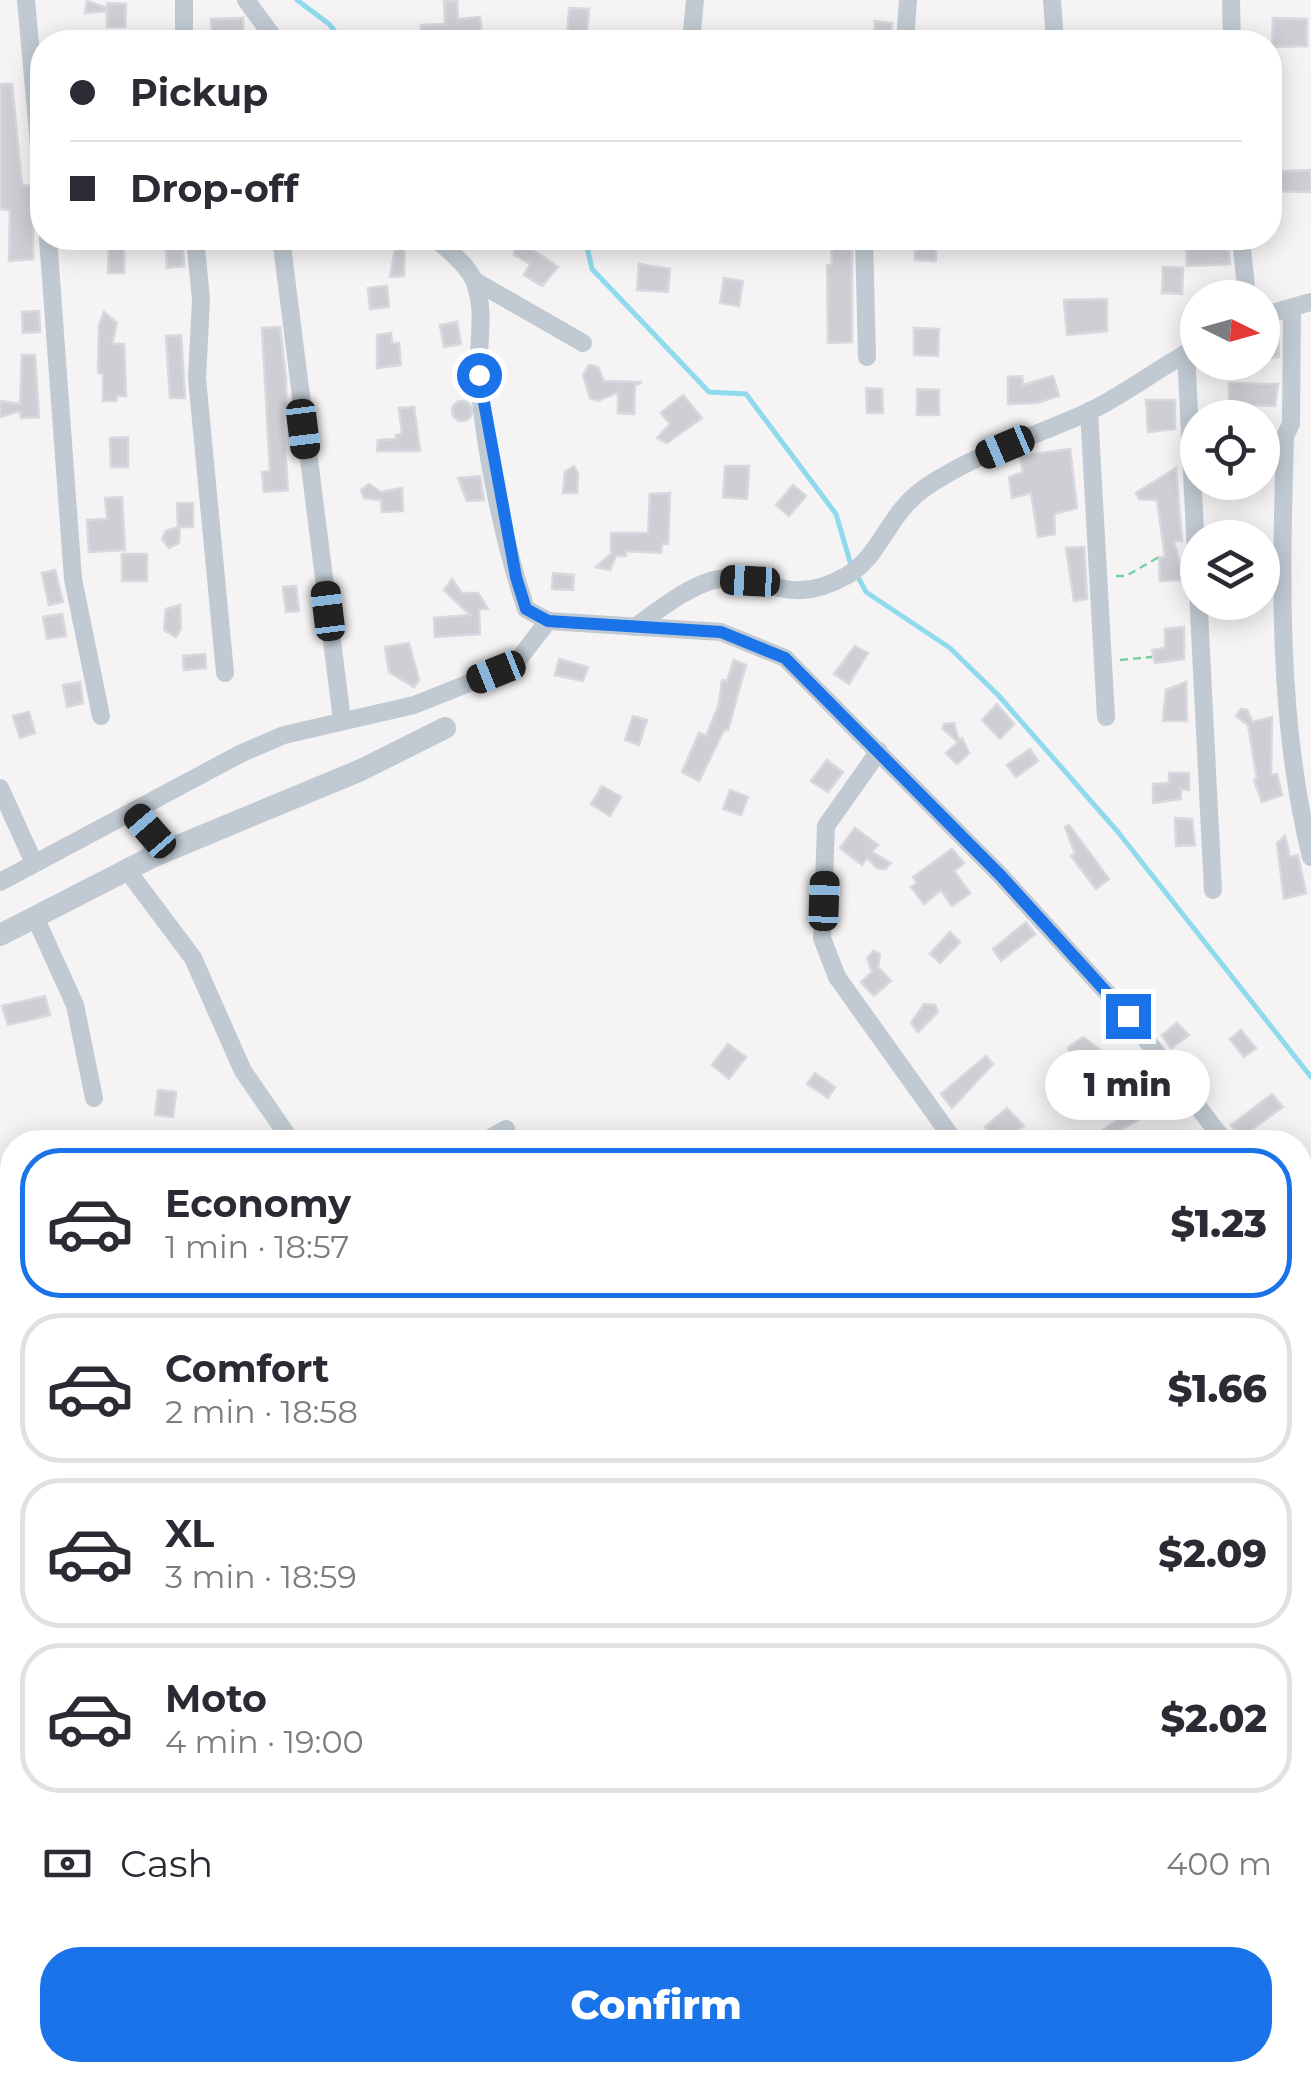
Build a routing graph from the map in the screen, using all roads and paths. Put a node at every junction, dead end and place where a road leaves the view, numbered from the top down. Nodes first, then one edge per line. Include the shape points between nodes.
1 (26, 0) edge
2 (184, 0) edge
3 (246, 0) edge
4 (695, 0) edge
5 (908, 0) edge
6 (1052, 0) edge
7 (1231, 0) edge
8 (184, 30) edge
9 (262, 30) edge
10 (692, 30) edge
11 (906, 30) edge
12 (1054, 30) edge
13 (1232, 30) edge
14 (30, 44) edge
15 (49, 250) edge
16 (196, 250) edge
17 (283, 250) edge
18 (445, 250) edge
19 (864, 250) edge
20 (1242, 250) edge
21 (1245, 280) edge
22 (475, 281) junction
23 (1311, 302) edge
24 (1292, 308) junction
25 (1280, 311) edge
26 (583, 342) dead end
27 (867, 357) dead end
28 (1180, 357) edge
29 (1193, 380) edge
30 (1089, 411) junction
31 (1159, 556) dead end
32 (1100, 576) junction
33 (548, 621) junction
34 (635, 626) junction
35 (1152, 657) dead end
36 (1104, 661) junction
37 (226, 673) dead end
38 (101, 716) dead end
39 (1106, 717) dead end
40 (342, 720) junction
41 (445, 728) dead end
42 (879, 751) junction
43 (0, 788) edge
44 (133, 812) junction
45 (154, 856) junction
46 (1311, 857) edge
47 (34, 864) junction
48 (127, 870) junction
49 (0, 882) edge
50 (1213, 890) dead end
51 (36, 917) junction
52 (0, 935) edge
53 (94, 1098) dead end
54 (284, 1130) edge
55 (945, 1130) edge
56 (1217, 1130) edge

1 - 14 street
2 - 8 street
3 - 9 street
4 - 10 street
5 - 11 street
6 - 12 street
7 - 13 street
15 - 38 street via 73,580
16 - 37 street via 197,378
17 - 40 street
18 - 22 street
19 - 27 street
20 - 21 street
22 - 26 street
22 - 33 street via 479,375 516,577 526,609
23 - 24 street
24 - 25 street
24 - 46 street via 1282,547 1286,694 1297,799
28 - 30 street
29 - 50 street
30 - 32 street
30 - 34 street via 928,485 899,506 864,564 845,577 793,594 716,579
31 - 32 path via 1126,576
32 - 36 street
33 - 34 street
33 - 40 street via 518,660 496,672 414,704
34 - 42 street via 721,632 785,658
35 - 36 path
36 - 39 street
40 - 44 street via 242,753
41 - 45 street
42 - 55 street via 826,826 822,938 838,977
42 - 56 street via 1128,1016
43 - 47 street
44 - 45 street via 150,831
44 - 47 street
45 - 48 street
47 - 49 street
48 - 51 street
48 - 54 street via 192,958 243,1071
51 - 52 street
51 - 53 street via 75,1005

